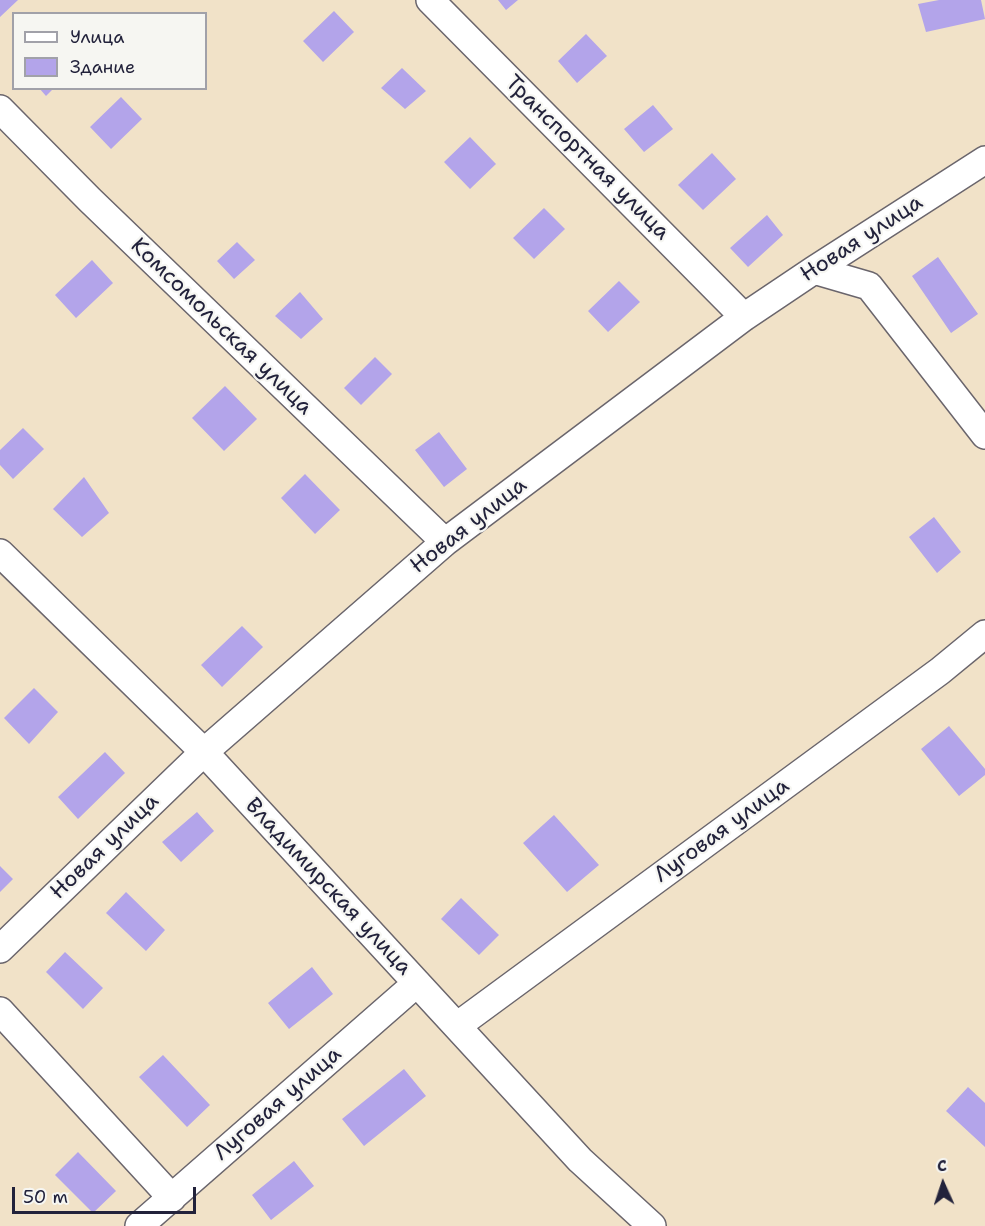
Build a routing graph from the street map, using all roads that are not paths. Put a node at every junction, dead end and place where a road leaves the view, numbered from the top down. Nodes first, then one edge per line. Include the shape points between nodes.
1 (430, 0) edge
2 (0, 109) edge
3 (985, 160) edge
4 (814, 270) junction
5 (744, 317) junction
6 (985, 435) edge
7 (445, 542) junction
8 (0, 554) edge
9 (985, 634) edge
10 (204, 752) junction
11 (0, 950) edge
12 (417, 983) junction
13 (0, 1011) edge
14 (457, 1026) junction
15 (172, 1198) junction
16 (140, 1226) edge
17 (651, 1226) edge

1 - 5 street, Транспортная улица
2 - 7 street, Комсомольская улица
3 - 4 street, Новая улица
4 - 5 street, Новая улица
4 - 6 street via 869,286
5 - 7 street, Новая улица
7 - 10 street, Новая улица
8 - 10 street, Владимирская улица
9 - 14 street, Луговая улица
10 - 11 street, Новая улица
10 - 12 street, Владимирская улица
12 - 14 street, Владимирская улица
12 - 15 street, Луговая улица
13 - 15 street
14 - 17 street, Владимирская улица via 580,1160
15 - 16 street, Луговая улица

